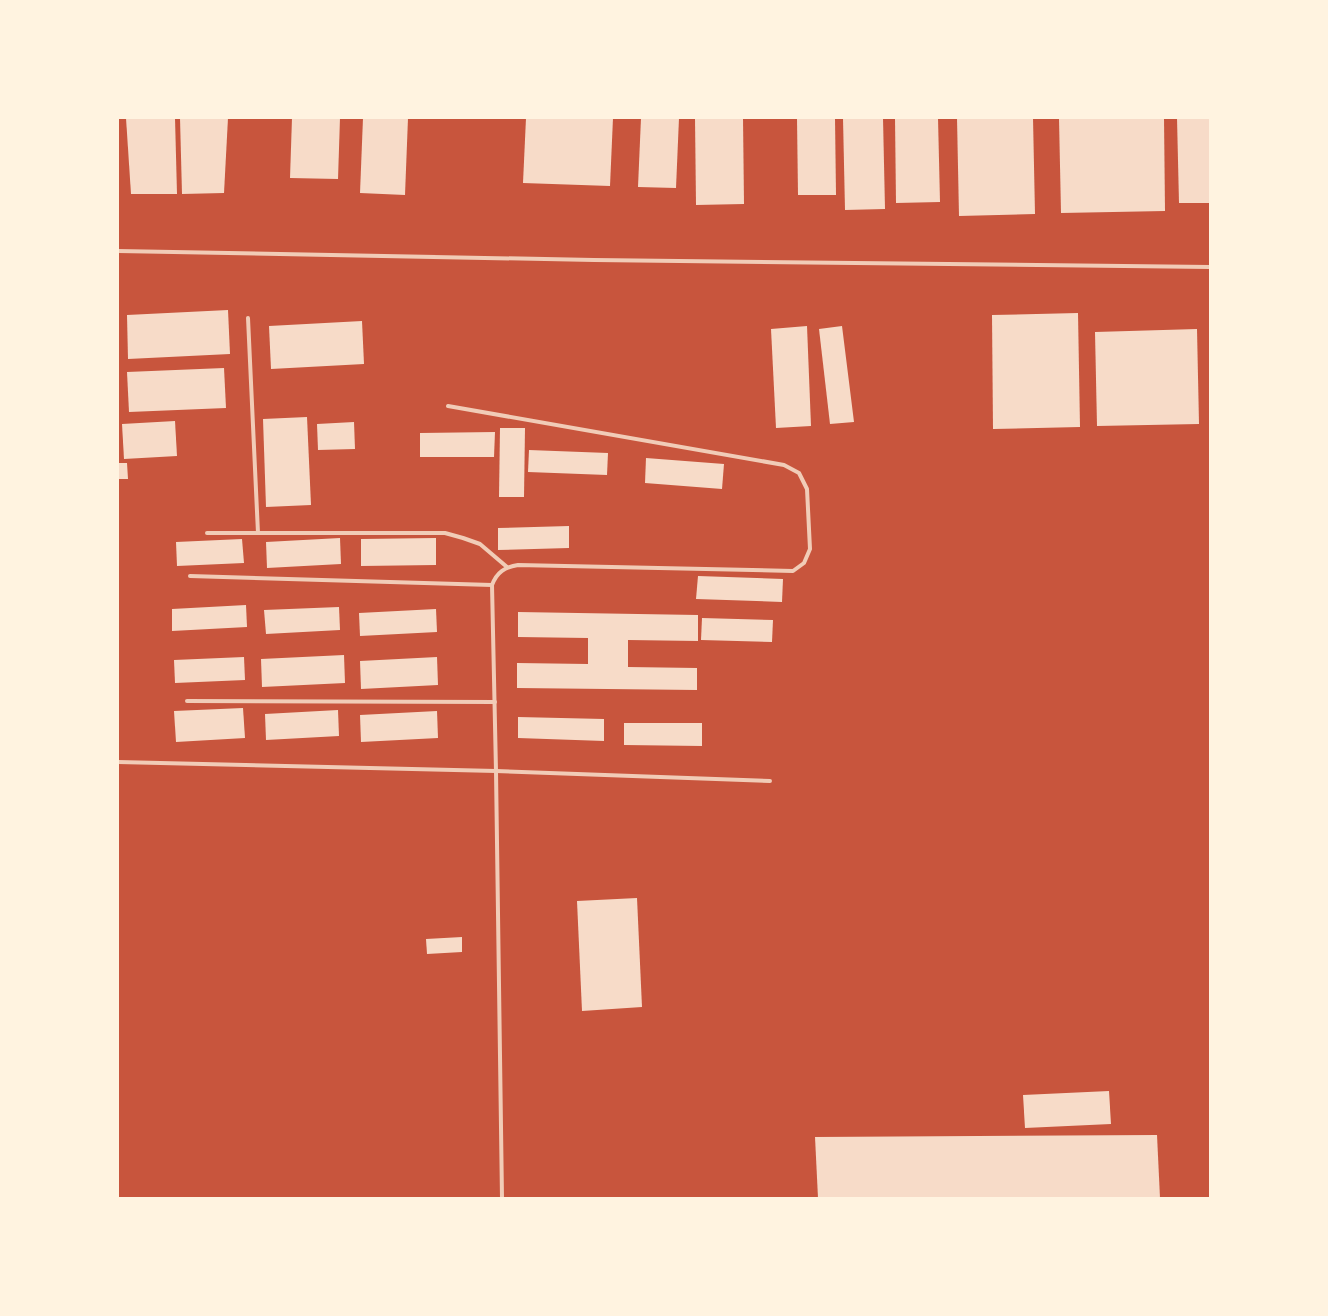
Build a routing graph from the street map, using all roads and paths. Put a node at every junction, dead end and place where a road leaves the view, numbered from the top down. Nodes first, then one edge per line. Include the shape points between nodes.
1 (118, 251) edge
2 (1210, 267) edge
3 (248, 318) dead end
4 (448, 406) dead end
5 (207, 533) dead end
6 (258, 533) junction
7 (507, 567) junction
8 (190, 576) dead end
9 (492, 584) junction
10 (187, 701) dead end
11 (495, 702) junction
12 (118, 762) edge
13 (496, 770) junction
14 (770, 781) dead end
15 (502, 1198) edge

1 - 2 lane
3 - 6 lane
4 - 7 lane via 784,466 798,474 807,489 810,549 804,563 794,571
5 - 6 lane
6 - 7 lane via 445,533 480,544
7 - 9 lane via 496,575
8 - 9 lane
9 - 11 lane
10 - 11 lane
11 - 13 lane
12 - 13 lane
13 - 14 lane
13 - 15 lane

